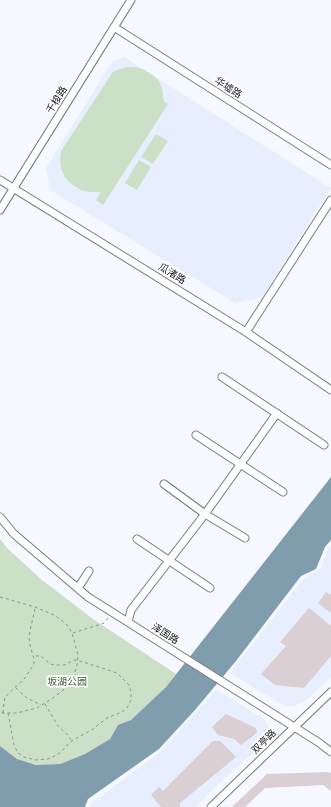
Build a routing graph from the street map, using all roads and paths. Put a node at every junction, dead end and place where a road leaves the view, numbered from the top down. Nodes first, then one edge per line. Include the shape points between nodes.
1 (131, 0) edge
2 (114, 27) junction
3 (331, 165) edge
4 (0, 180) edge
5 (14, 188) junction
6 (331, 200) edge
7 (0, 210) edge
8 (246, 332) junction
9 (222, 377) dead end
10 (331, 390) edge
11 (277, 413) junction
12 (196, 435) dead end
13 (324, 444) dead end
14 (241, 464) junction
15 (164, 484) dead end
16 (283, 492) dead end
17 (205, 514) junction
18 (0, 517) edge
19 (245, 538) dead end
20 (137, 539) dead end
21 (169, 560) junction
22 (89, 572) dead end
23 (78, 588) junction
24 (210, 588) dead end
25 (0, 597) edge
26 (35, 607) junction
27 (112, 612) junction
28 (128, 622) junction
29 (72, 633) junction
30 (33, 656) junction
31 (77, 660) junction
32 (16, 688) junction
33 (331, 692) edge
34 (45, 703) junction
35 (42, 705) junction
36 (0, 713) edge
37 (2, 713) junction
38 (8, 713) junction
39 (294, 728) junction
40 (72, 741) junction
41 (331, 752) edge
42 (211, 807) edge

1 - 2 street, 千梭路
2 - 3 street, 华墟路
2 - 5 street, 千梭路
4 - 5 street, 瓜渚路
5 - 7 street, 千梭路
5 - 8 street, 瓜渚路
6 - 8 street
8 - 10 street, 瓜渚路
9 - 11 street
11 - 13 street
11 - 14 street
12 - 14 street
14 - 16 street
14 - 17 street
15 - 17 street
17 - 19 street
17 - 21 street
18 - 23 street, 泽国路 via 14,534
20 - 21 street
21 - 24 street
21 - 28 street via 131,610
22 - 23 street
23 - 27 street, 泽国路
25 - 26 path
26 - 29 path via 54,615 68,626
26 - 30 path via 29,637
27 - 28 street, 泽国路
27 - 29 path via 104,623
28 - 39 street, 泽国路
29 - 31 path via 78,654
30 - 31 path via 41,656 55,665
30 - 32 path via 33,667
31 - 34 path via 74,676 67,687
31 - 40 path via 117,674 129,685 131,700 122,712
32 - 35 path via 27,698
32 - 37 path via 5,697
33 - 39 street, 双亭路
34 - 35 path
34 - 40 path via 58,726
35 - 38 path via 17,713
36 - 37 path
37 - 38 path
38 - 40 path via 14,745 18,753 24,757 48,759 57,755
39 - 41 street, 泽国路
39 - 42 street, 双亭路

